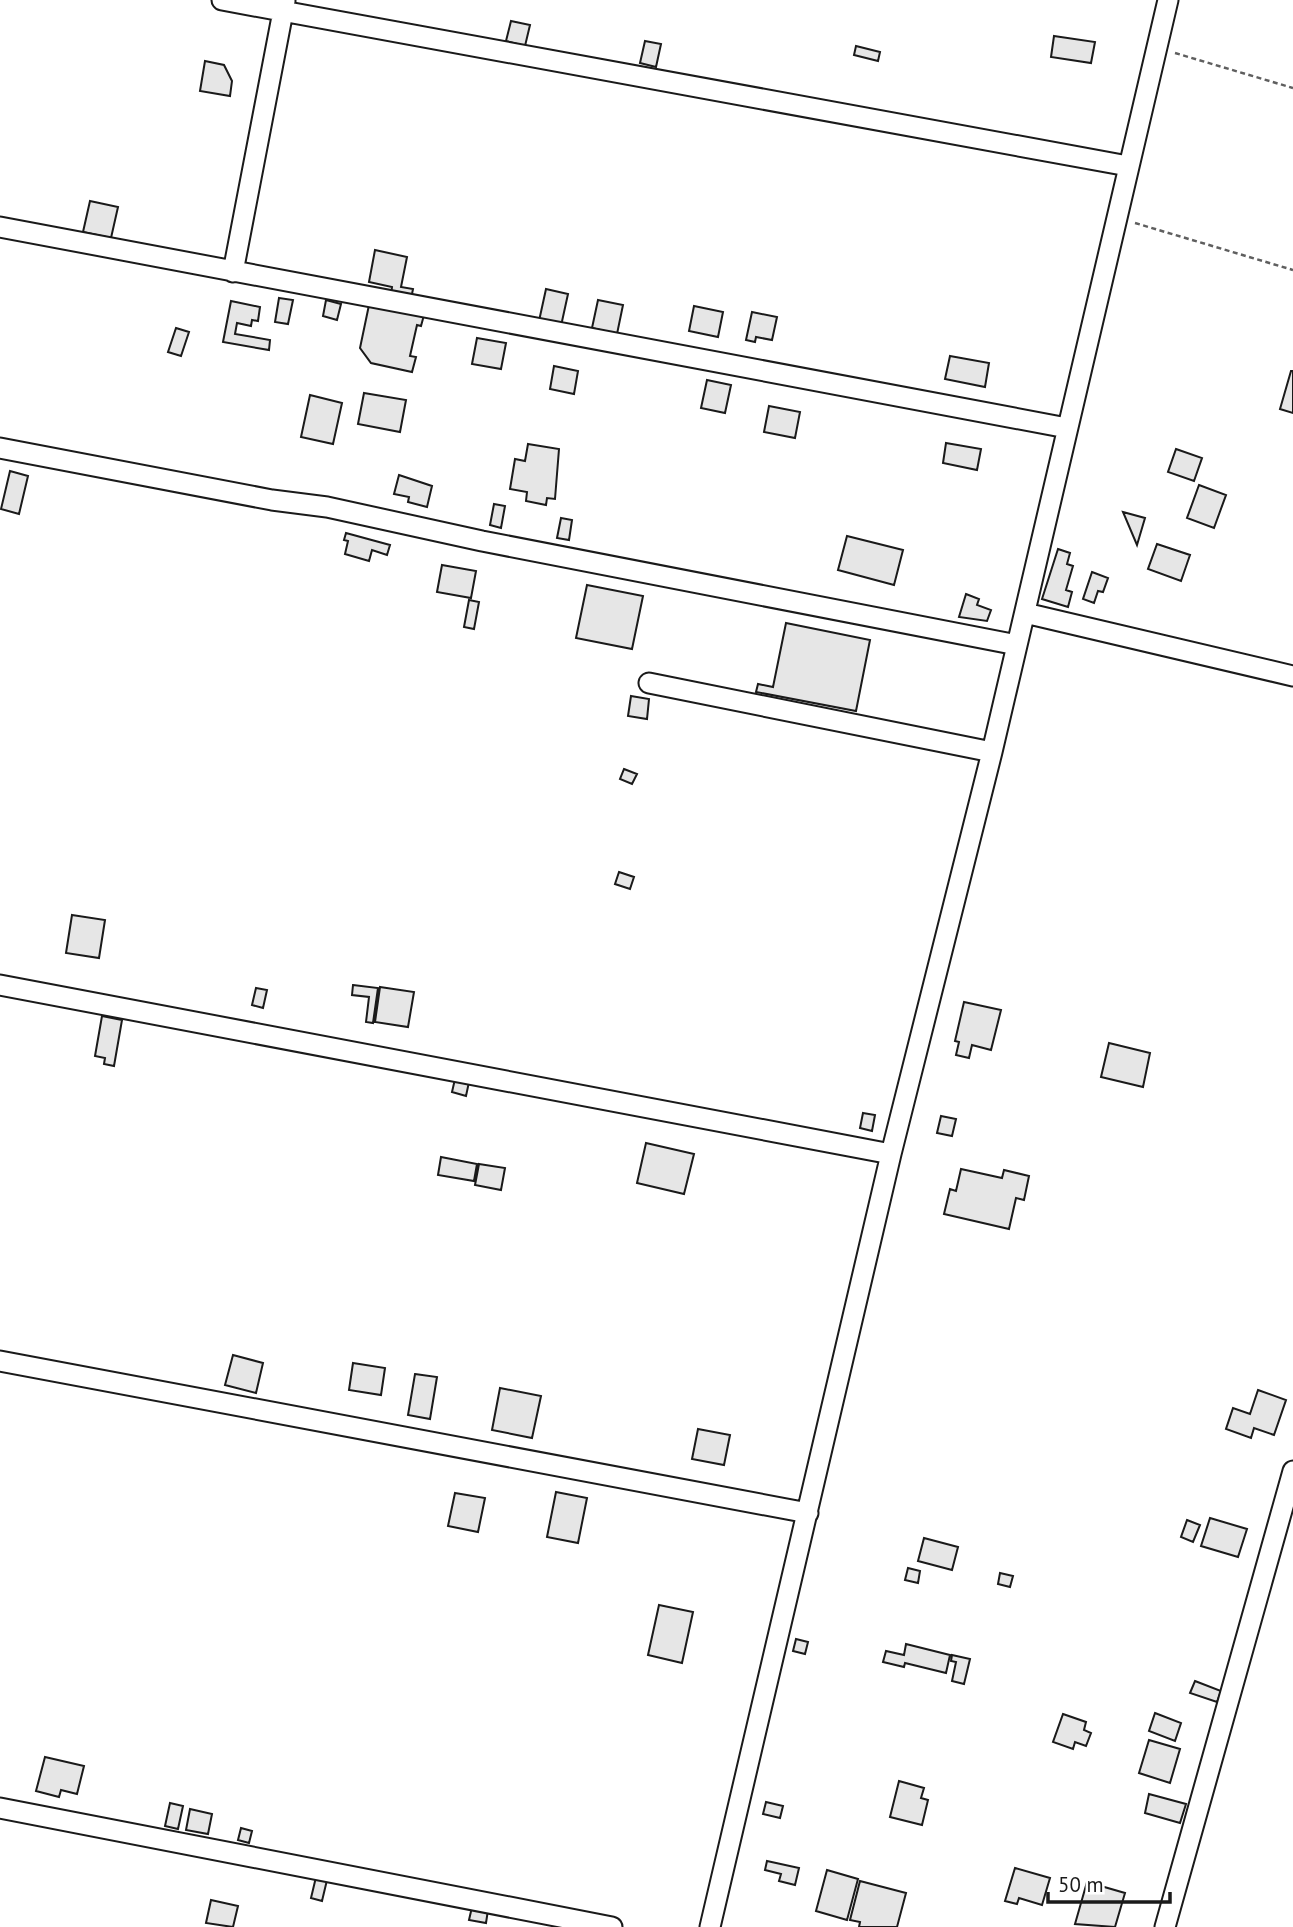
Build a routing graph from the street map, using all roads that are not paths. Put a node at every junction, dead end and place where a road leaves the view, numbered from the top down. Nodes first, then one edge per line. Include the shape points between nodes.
1 (222, 0) edge
2 (1168, 0) edge
3 (284, 6) edge
4 (1128, 166) junction
5 (0, 227) edge
6 (233, 272) junction
7 (1068, 428) junction
8 (0, 448) edge
9 (1025, 613) junction
10 (1017, 645) junction
11 (1293, 676) edge
12 (649, 683) dead end
13 (992, 752) junction
14 (0, 985) edge
15 (891, 1154) junction
16 (0, 1361) edge
17 (1293, 1471) edge
18 (808, 1513) junction
19 (0, 1808) edge
20 (612, 1927) edge
21 (710, 1927) edge
22 (1165, 1927) edge

1 - 3 street
2 - 4 street
3 - 4 street
3 - 6 street
4 - 7 street
5 - 6 street
6 - 7 street
7 - 9 street
8 - 10 street via 327,507
9 - 10 street
9 - 11 street
10 - 13 street
12 - 13 street
13 - 15 street
14 - 15 street
15 - 18 street
16 - 18 street
17 - 22 street
18 - 21 street
19 - 20 street

